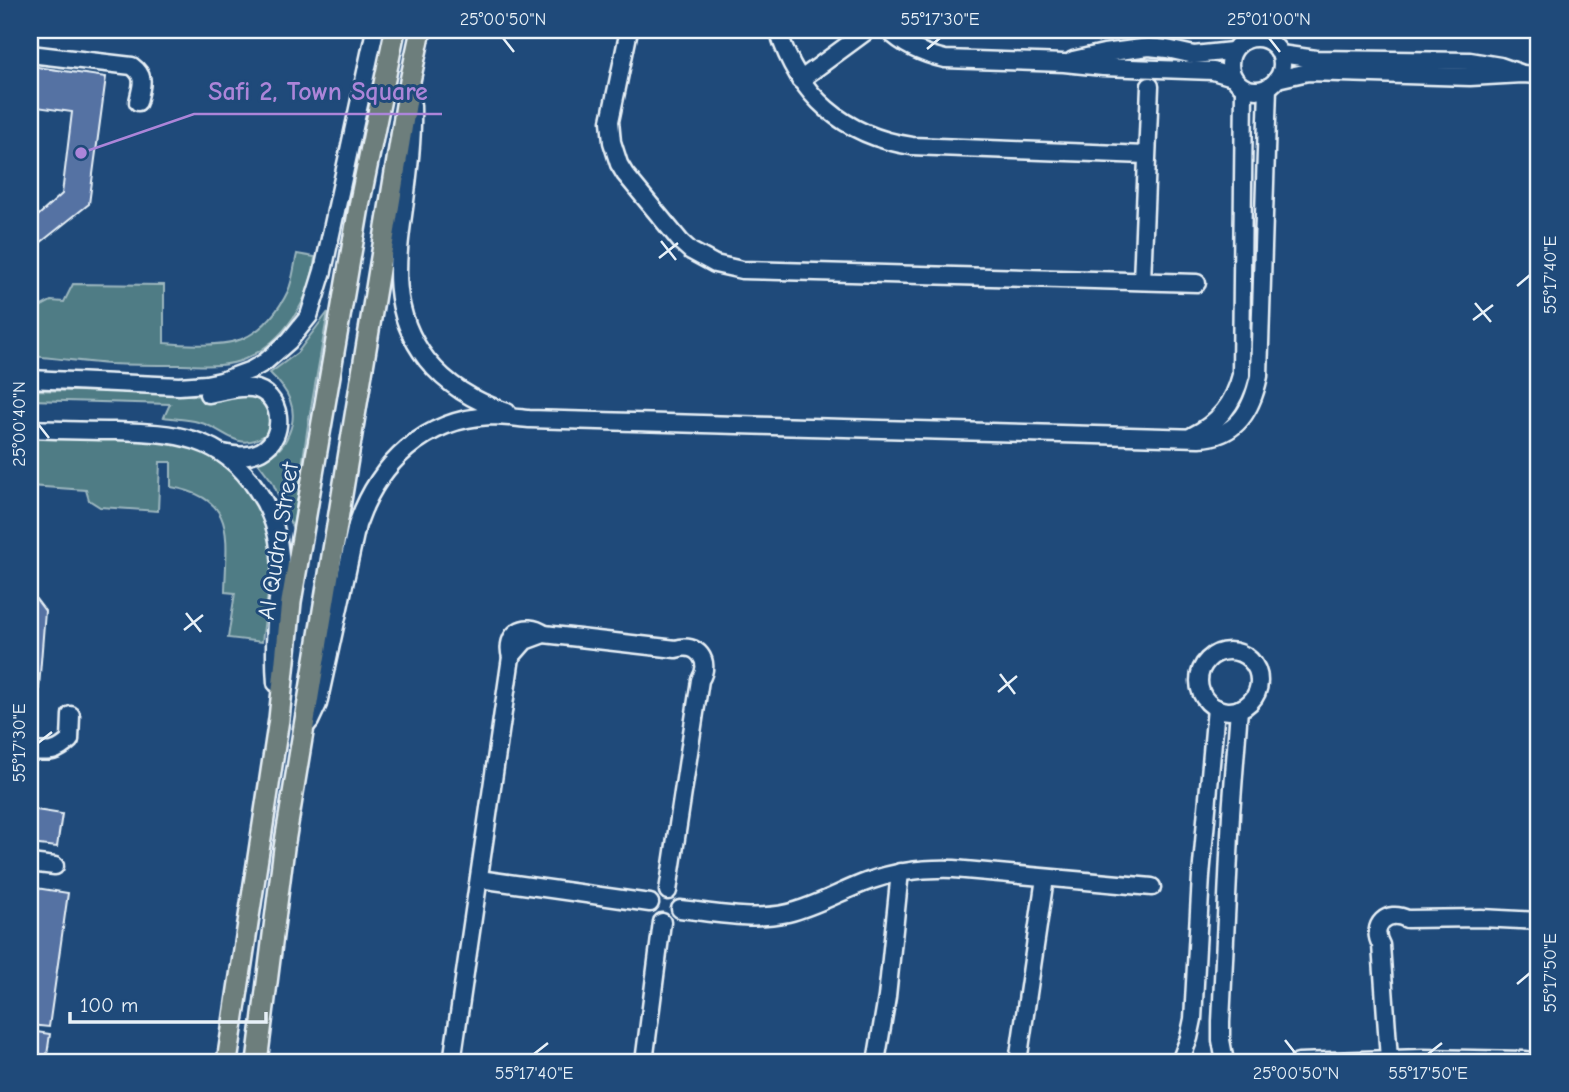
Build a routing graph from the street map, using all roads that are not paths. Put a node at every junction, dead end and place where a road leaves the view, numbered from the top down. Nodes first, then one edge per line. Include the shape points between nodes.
1 (375, 30) edge
2 (395, 30) edge
3 (421, 30) edge
4 (629, 30) edge
5 (778, 30) edge
6 (868, 30) edge
7 (888, 30) edge
8 (1149, 47) junction
9 (1233, 51) junction
10 (30, 54) edge
11 (1280, 54) junction
12 (1470, 61) junction
13 (1064, 63) junction
14 (1149, 69) junction
15 (1522, 75) junction
16 (1539, 75) edge
17 (1469, 77) junction
18 (800, 80) junction
19 (410, 81) junction
20 (1238, 82) junction
21 (1273, 83) junction
22 (1150, 86) dead end
23 (138, 102) dead end
24 (1146, 155) junction
25 (1142, 281) junction
26 (1196, 283) dead end
27 (30, 379) edge
28 (175, 386) junction
29 (529, 419) junction
30 (30, 429) edge
31 (1191, 437) junction
32 (220, 453) junction
33 (1216, 708) junction
34 (1239, 709) junction
35 (71, 715) dead end
36 (279, 719) junction
37 (303, 728) junction
38 (30, 751) edge
39 (30, 863) edge
40 (55, 866) dead end
41 (901, 872) junction
42 (1045, 878) junction
43 (479, 879) junction
44 (1152, 887) dead end
45 (668, 891) junction
46 (650, 903) junction
47 (680, 909) junction
48 (1539, 921) edge
49 (662, 922) junction
50 (1189, 1038) junction
51 (1221, 1040) junction
52 (1389, 1059) junction
53 (228, 1062) edge
54 (257, 1062) edge
55 (453, 1062) edge
56 (644, 1062) edge
57 (876, 1062) edge
58 (1018, 1062) edge
59 (1180, 1062) edge
60 (1225, 1062) edge
61 (1298, 1062) edge
62 (1539, 1062) edge

1 - 28 street via 323,271 309,316 278,352 251,370 221,381
2 - 36 main road, Al Qudra Street via 360,201 291,602
3 - 19 main road
4 - 25 street via 611,110 615,153 625,174 681,242 703,259 742,270
5 - 18 street
6 - 18 street
7 - 13 street via 908,46 945,58
8 - 9 street via 1194,55
8 - 13 street
8 - 14 street
9 - 11 street via 1244,40 1261,38
9 - 20 street via 1230,69
10 - 23 street via 132,66 143,77
11 - 12 street via 1316,60
11 - 21 street via 1281,71
12 - 15 street
12 - 17 street
13 - 14 street
14 - 20 street via 1213,71
15 - 16 street
15 - 17 street
17 - 21 street via 1308,72
18 - 24 street via 844,123 894,144
19 - 29 street via 412,146 397,272 404,316 420,349 444,378 480,402
19 - 37 main road
20 - 21 street via 1256,90
20 - 31 street via 1241,374 1234,397 1220,417
21 - 31 street via 1259,376 1252,400 1237,424 1215,436
22 - 24 street
24 - 25 street
25 - 26 street
27 - 28 street
28 - 32 street via 195,395 249,387 264,392 275,403 278,426 268,446 241,455
29 - 31 street
29 - 37 street via 491,416 451,424 415,443 385,470 357,525 318,704
30 - 32 street via 174,435
32 - 36 street via 253,483 277,536 281,581 275,651
33 - 34 street
33 - 34 street via 1203,695 1201,669 1213,655 1230,651 1247,657 1258,672 1253,698
33 - 50 street
34 - 51 street
35 - 38 street via 70,740 60,750
36 - 53 main road, Al Qudra Street
37 - 54 main road
39 - 40 street
41 - 42 street via 941,869
41 - 47 street via 775,915 744,917
41 - 57 street
42 - 44 street
42 - 58 street
43 - 45 street via 509,646 517,631 528,628 544,634 686,647 700,654 705,664
43 - 46 street
43 - 55 street
45 - 46 street via 658,892
45 - 47 street via 679,900
46 - 49 street via 652,915
47 - 49 street via 674,919
48 - 52 street via 1407,919 1396,915 1385,919 1377,934
49 - 56 street
50 - 51 street
50 - 59 street
51 - 60 street
52 - 61 street
52 - 62 street

